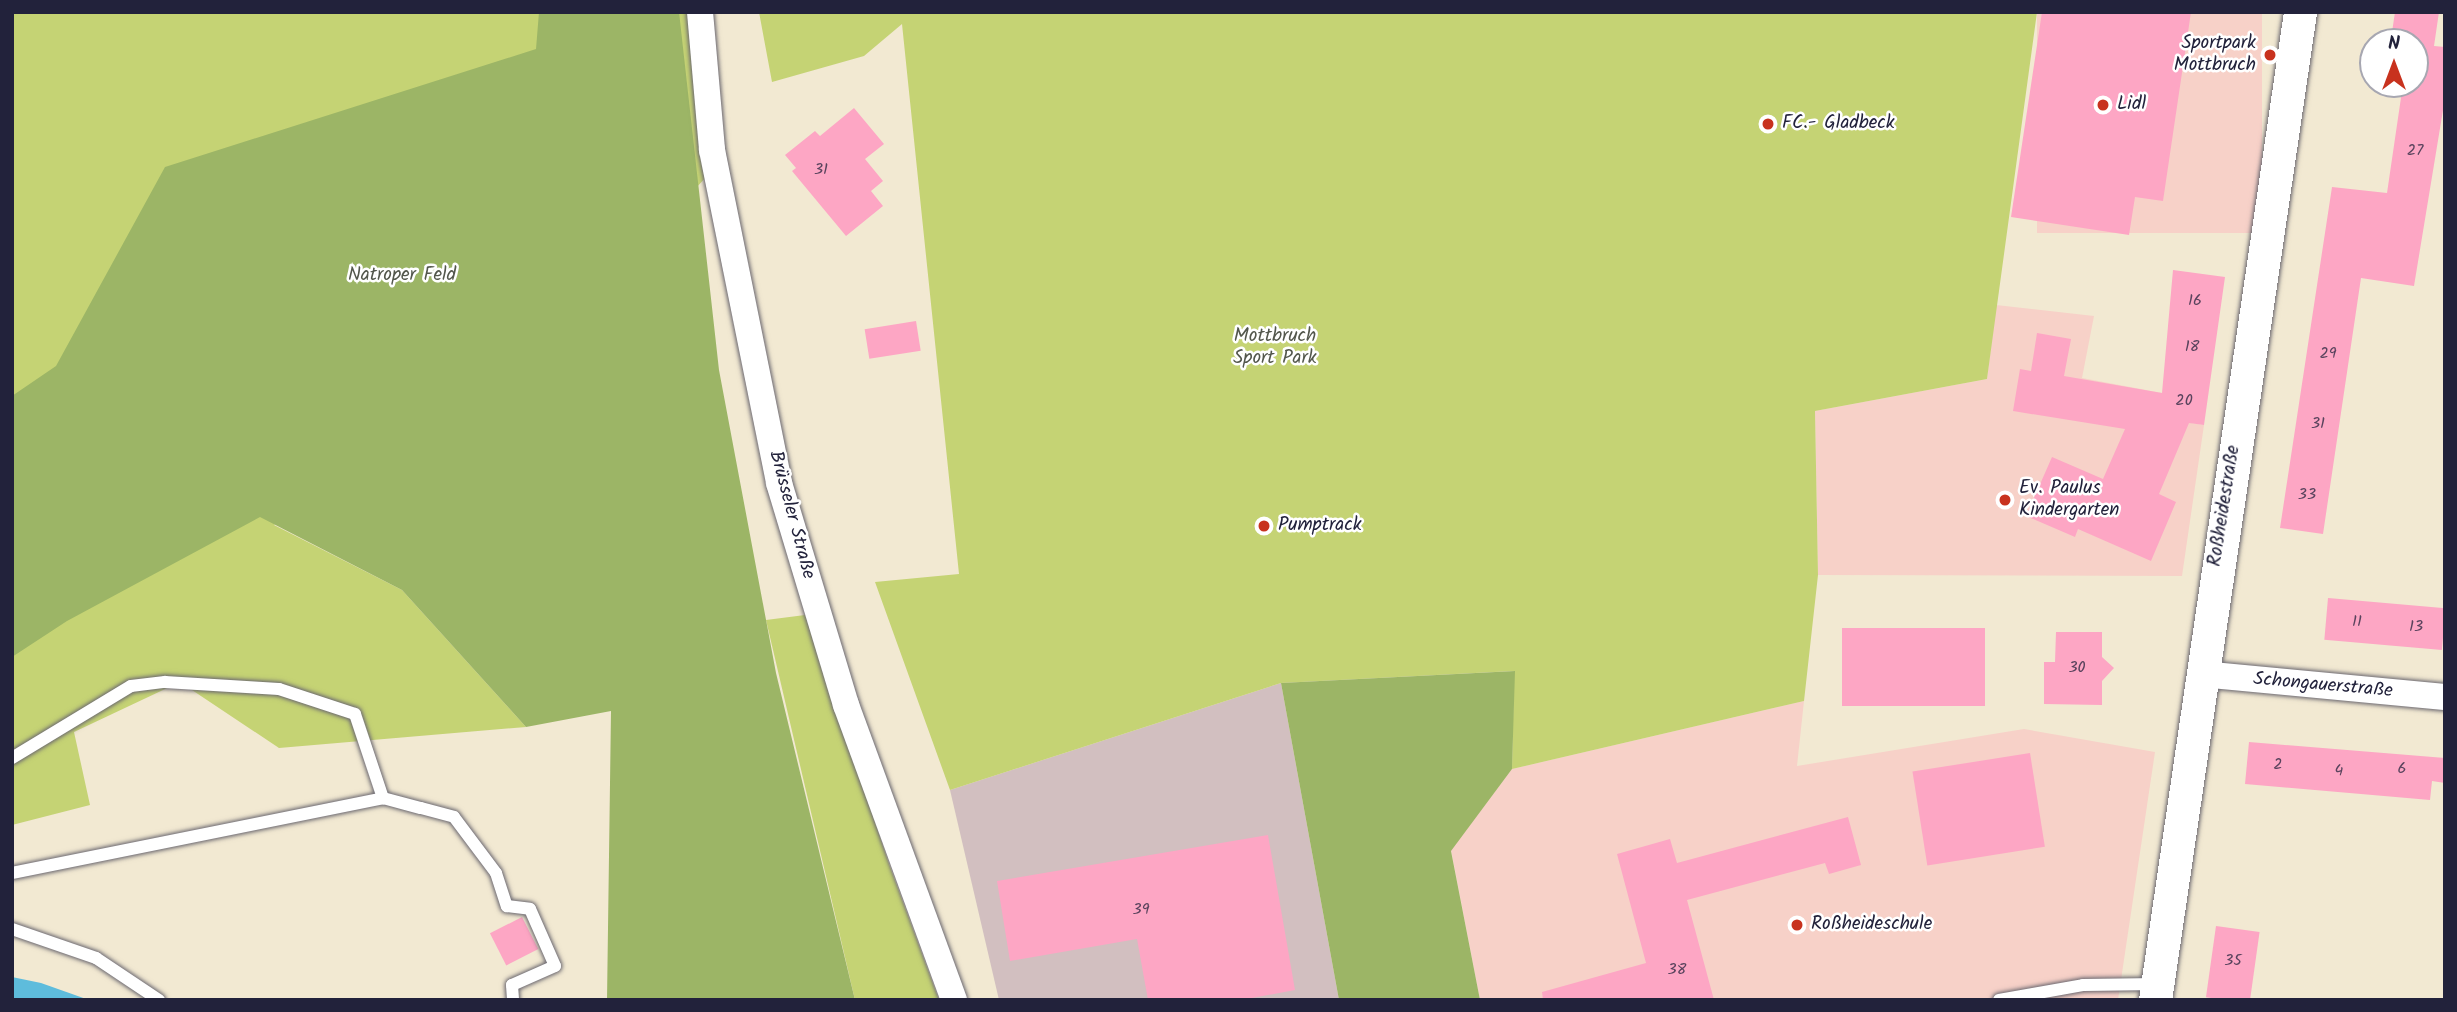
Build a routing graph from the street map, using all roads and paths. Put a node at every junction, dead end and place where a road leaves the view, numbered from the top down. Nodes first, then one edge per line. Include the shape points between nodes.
1 (699, 12) edge
2 (2300, 12) edge
3 (2201, 674) junction
4 (2445, 697) edge
5 (12, 758) edge
6 (383, 798) junction
7 (12, 873) edge
8 (12, 929) edge
9 (2156, 992) edge
10 (159, 1000) edge
11 (513, 1000) edge
12 (954, 1000) edge
13 (1999, 1000) edge

1 - 12 street, Brüsseler Straße via 712,149 779,483 846,705
2 - 3 street, Roßheidestraße
3 - 4 street, Schongauerstraße
3 - 9 street, Roßheidestraße
5 - 6 lane via 131,686 165,682 279,689 355,714
6 - 7 lane
6 - 11 lane via 454,817 496,873 507,906 530,909 555,966 512,985
8 - 10 lane via 96,958
9 - 13 lane via 2083,985

